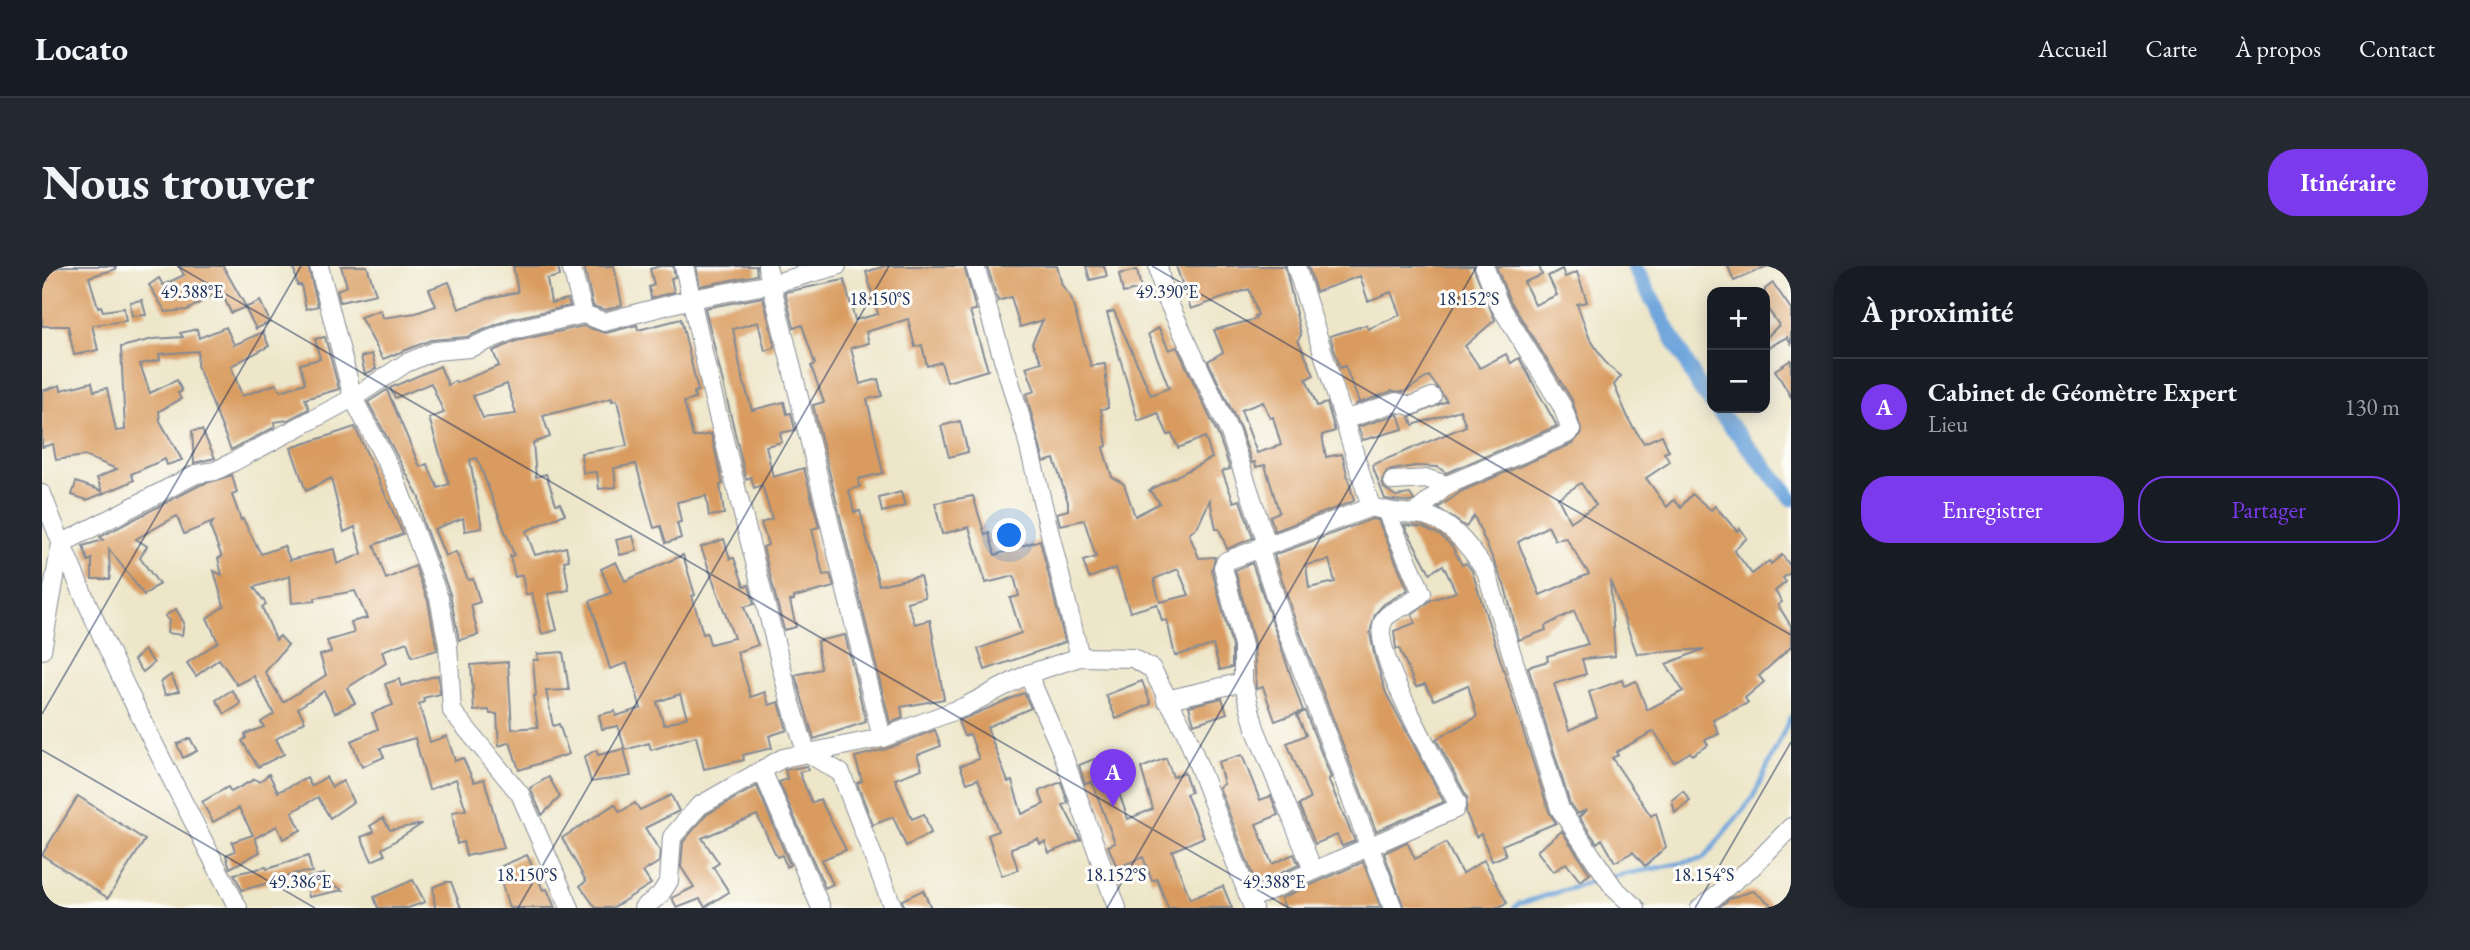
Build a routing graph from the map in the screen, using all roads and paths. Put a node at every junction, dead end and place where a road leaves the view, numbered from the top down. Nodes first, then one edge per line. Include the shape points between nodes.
1 (319, 266) edge
2 (571, 266) edge
3 (684, 266) edge
4 (767, 266) edge
5 (837, 266) edge
6 (975, 266) edge
7 (1158, 266) edge
8 (1296, 266) edge
9 (1484, 266) edge
10 (771, 284) junction
11 (691, 299) junction
12 (584, 314) junction
13 (1432, 397) dead end
14 (353, 398) junction
15 (1344, 421) junction
16 (1393, 481) dead end
17 (1447, 485) junction
18 (42, 494) edge
19 (1378, 509) junction
20 (1416, 513) junction
21 (61, 544) junction
22 (1264, 546) junction
23 (42, 650) edge
24 (1080, 657) junction
25 (1028, 674) junction
26 (1243, 682) junction
27 (1166, 700) junction
28 (882, 737) junction
29 (806, 752) junction
30 (762, 770) junction
31 (1791, 827) edge
32 (1369, 848) junction
33 (1313, 870) junction
34 (1252, 904) edge
35 (238, 908) edge
36 (570, 908) edge
37 (643, 908) edge
38 (821, 908) edge
39 (893, 908) edge
40 (1117, 908) edge
41 (1393, 908) edge
42 (1636, 908) edge
43 (1700, 908) edge

1 - 14 street
2 - 12 street
3 - 11 street
4 - 10 street
5 - 10 street
6 - 24 street via 1026,435
7 - 22 street via 1163,291 1230,433
8 - 15 street
9 - 17 street via 1499,304 1562,406 1571,429
10 - 11 street
10 - 28 street
11 - 12 street via 604,322
11 - 29 street
12 - 14 street via 513,330 470,348 435,351 406,363
13 - 15 street via 1410,407 1396,402
14 - 21 street via 215,471 196,474
14 - 36 street via 394,476 439,598 449,645 452,711 520,794
15 - 19 street
16 - 17 street via 1428,479
17 - 20 street
18 - 21 street
19 - 20 street via 1401,515
19 - 22 street
19 - 32 street via 1422,593 1385,618 1382,637 1401,695 1457,802 1446,816
20 - 42 street via 1467,542 1486,571 1560,808 1609,881
21 - 23 street
21 - 35 street via 156,750
22 - 26 street via 1226,561 1223,567 1243,646
22 - 32 street via 1283,621
24 - 25 street
24 - 27 street via 1143,662 1152,669
25 - 28 street via 964,707
25 - 40 street via 1062,752
26 - 27 street
26 - 33 street via 1255,728
27 - 34 street via 1186,733
28 - 29 street
29 - 30 street
29 - 39 street via 841,773
30 - 37 street via 699,806 672,837 669,881
30 - 38 street
31 - 43 street via 1752,867
32 - 33 street
32 - 41 street
33 - 34 street

